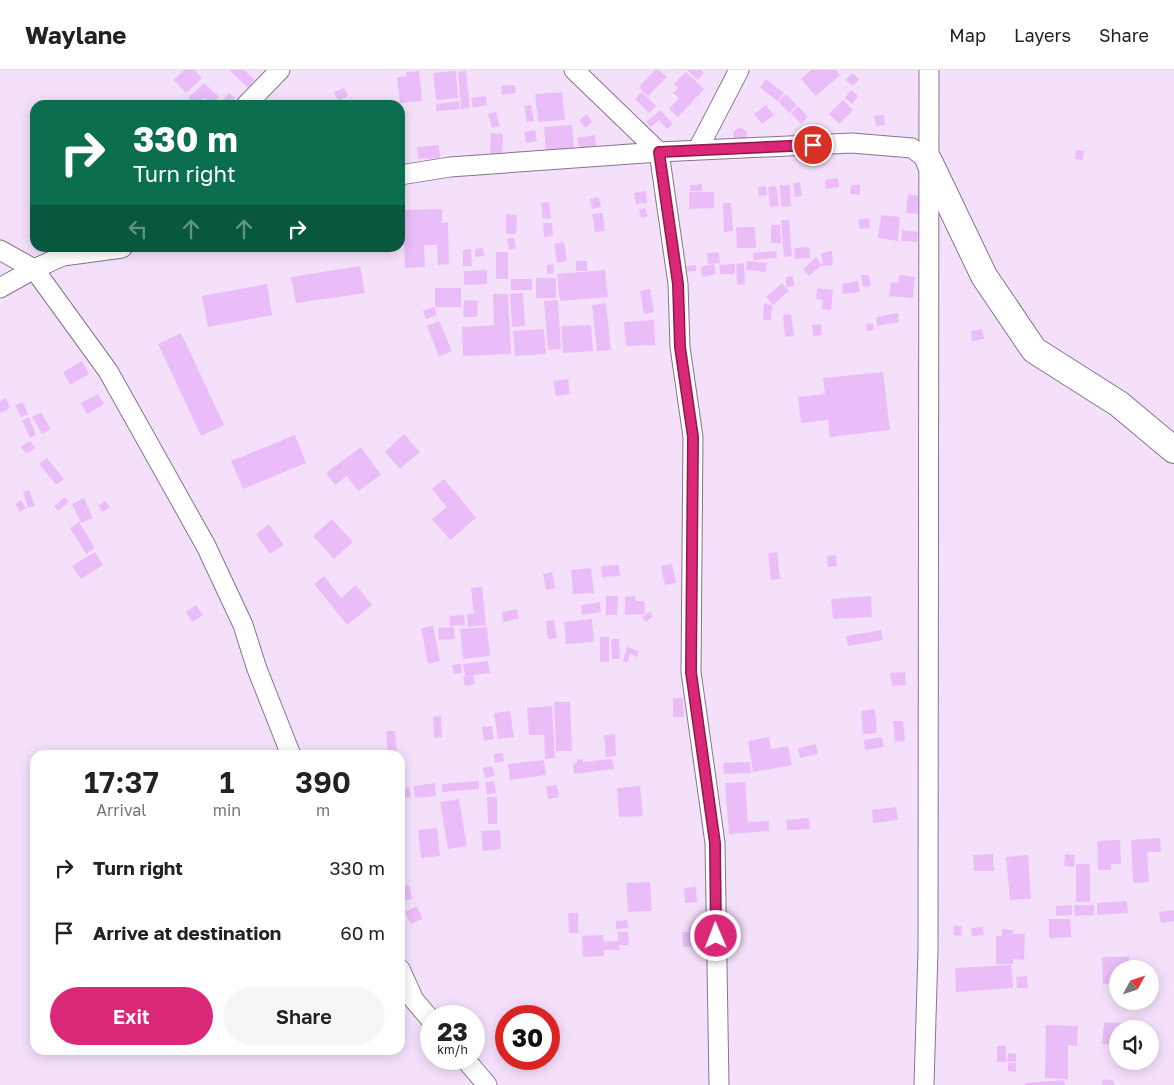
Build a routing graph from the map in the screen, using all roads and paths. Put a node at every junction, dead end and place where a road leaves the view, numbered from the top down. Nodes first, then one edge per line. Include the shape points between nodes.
1 (280, 70) edge
2 (574, 70) edge
3 (739, 70) edge
4 (929, 70) edge
5 (251, 100) edge
6 (698, 149) junction
7 (659, 152) junction
8 (929, 161) junction
9 (405, 174) edge
10 (0, 250) edge
11 (92, 252) edge
12 (34, 269) junction
13 (0, 288) edge
14 (1174, 450) edge
15 (289, 750) edge
16 (405, 980) edge
17 (420, 1007) edge
18 (474, 1070) edge
19 (487, 1085) edge
20 (719, 1085) edge
21 (924, 1085) edge

1 - 5 street
2 - 7 street
3 - 6 street
4 - 8 street
6 - 7 street
6 - 8 street via 852,143 912,148
7 - 9 street via 450,167
7 - 20 street via 678,284 680,347 693,437 691,672 715,843
8 - 14 street via 984,276 1034,350 1119,404
8 - 21 street via 928,951
10 - 12 street
11 - 12 street via 63,256
12 - 13 street
12 - 15 street via 108,370 206,546 243,625 256,669
16 - 17 street
18 - 19 street

